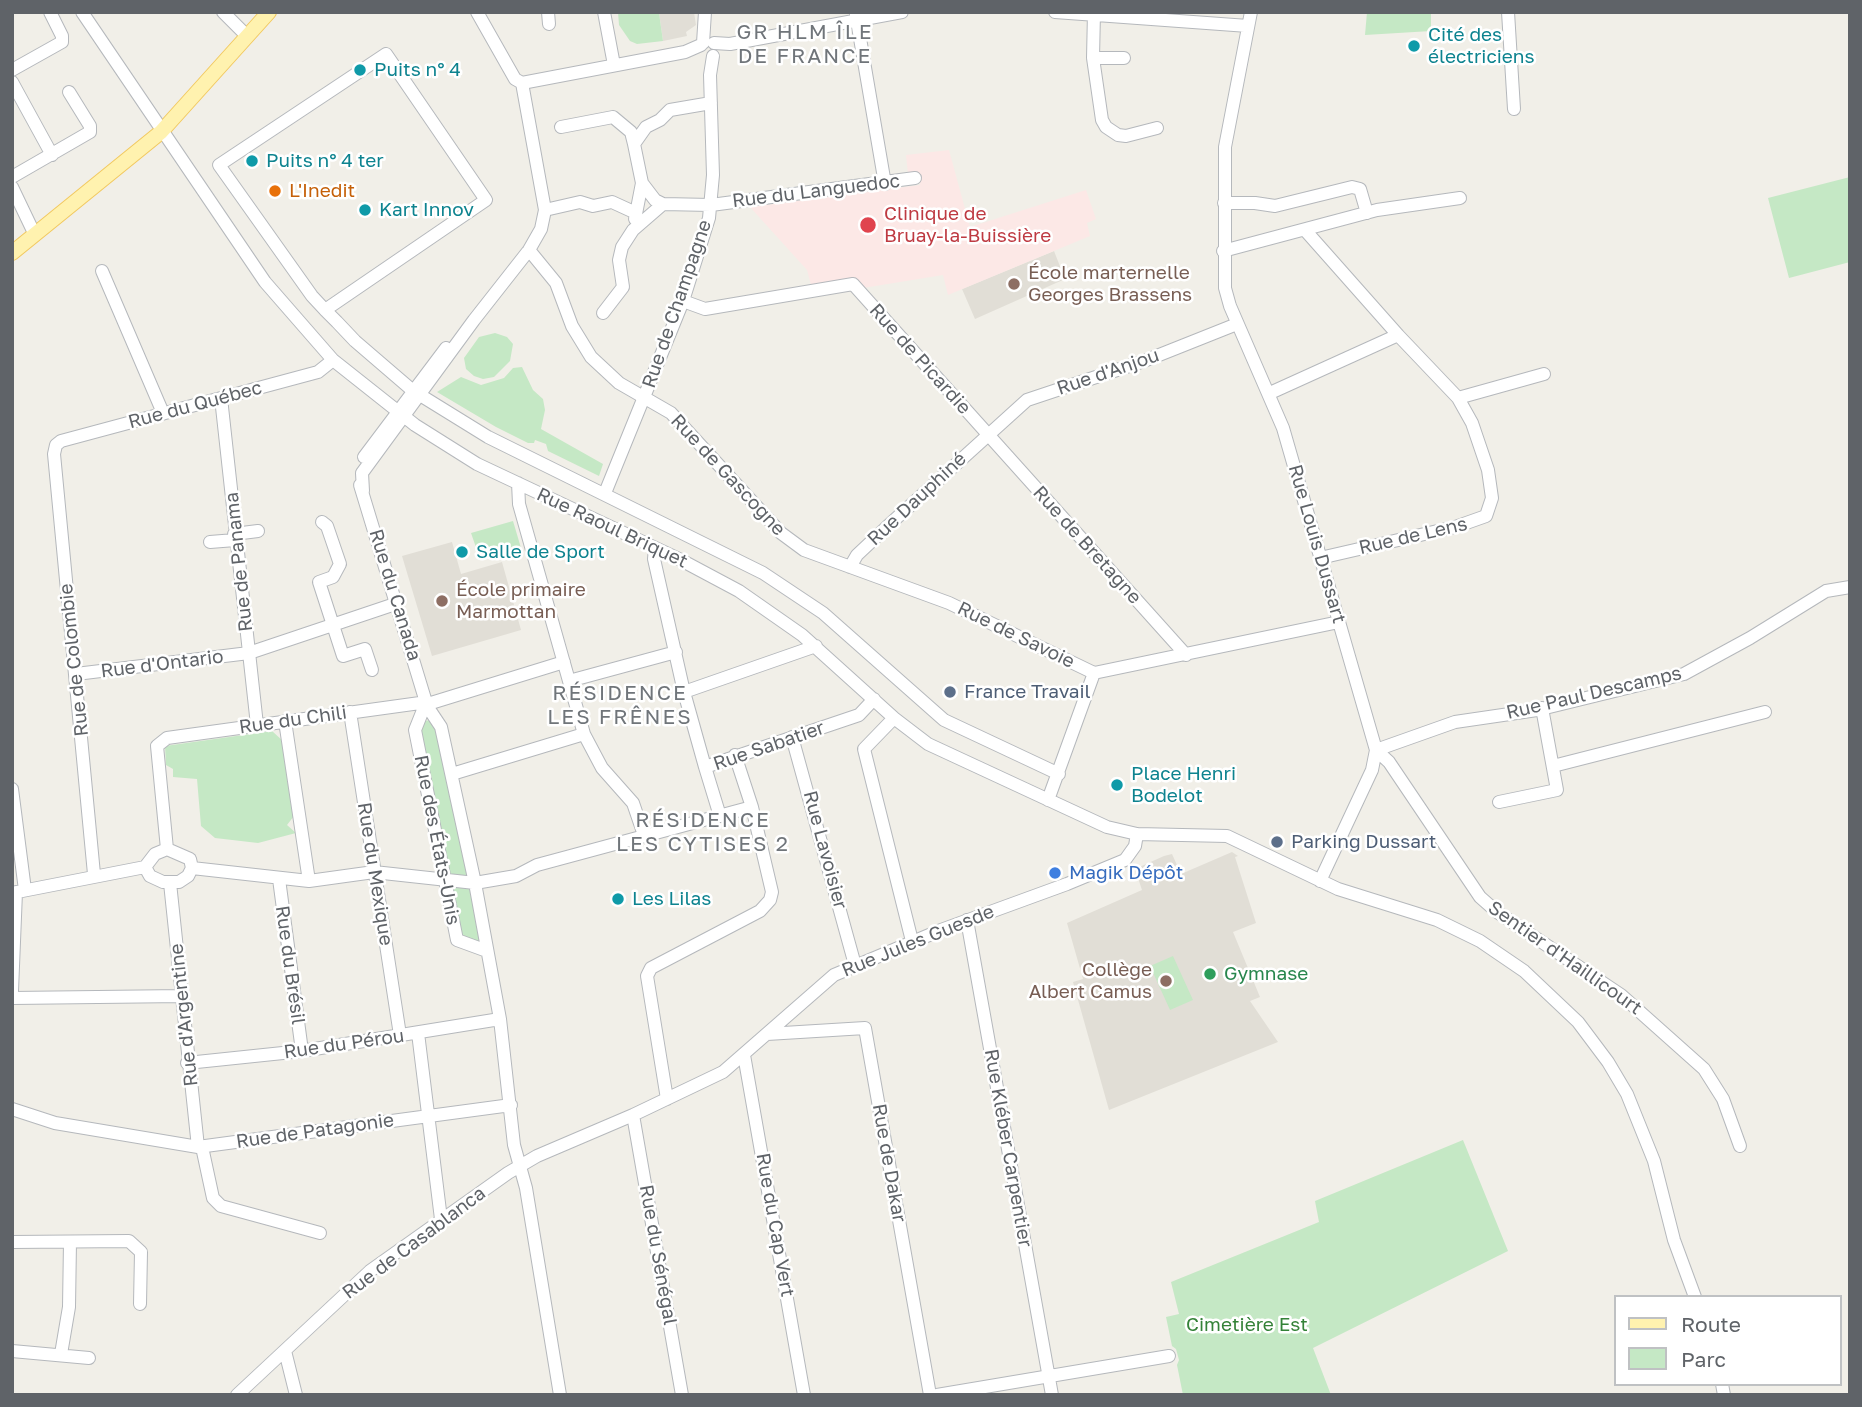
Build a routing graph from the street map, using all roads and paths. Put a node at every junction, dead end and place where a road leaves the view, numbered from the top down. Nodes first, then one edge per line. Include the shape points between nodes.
1 (50, 12) edge
2 (82, 12) edge
3 (223, 12) edge
4 (269, 12) edge
5 (477, 12) edge
6 (604, 12) edge
7 (902, 12) edge
8 (1055, 12) edge
9 (1251, 12) edge
10 (1508, 12) edge
11 (1098, 14) edge
12 (857, 16) edge
13 (706, 19) edge
14 (1248, 26) junction
15 (247, 36) junction
16 (708, 49) junction
17 (1093, 58) junction
18 (1124, 58) dead end
19 (614, 65) junction
20 (12, 70) edge
21 (12, 82) edge
22 (522, 83) junction
23 (69, 92) dead end
24 (711, 103) junction
25 (1514, 109) dead end
26 (561, 127) dead end
27 (1157, 128) dead end
28 (161, 132) junction
29 (634, 144) junction
30 (52, 155) junction
31 (12, 177) edge
32 (915, 178) dead end
33 (642, 183) junction
34 (885, 184) junction
35 (12, 187) edge
36 (1460, 198) dead end
37 (1224, 203) junction
38 (663, 205) junction
39 (711, 205) junction
40 (545, 210) junction
41 (636, 213) junction
42 (1367, 213) junction
43 (633, 230) junction
44 (1305, 230) junction
45 (34, 233) junction
46 (529, 250) junction
47 (1223, 251) junction
48 (12, 253) edge
49 (102, 271) dead end
50 (683, 301) junction
51 (325, 310) junction
52 (603, 313) dead end
53 (1237, 324) junction
54 (1398, 335) junction
55 (332, 360) junction
56 (1544, 373) dead end
57 (416, 393) junction
58 (1270, 393) junction
59 (645, 396) junction
60 (221, 398) junction
61 (1458, 398) junction
62 (158, 414) junction
63 (400, 414) junction
64 (988, 434) junction
65 (56, 445) joint
66 (517, 483) junction
67 (607, 488) junction
68 (322, 522) dead end
69 (258, 531) dead end
70 (234, 537) junction
71 (210, 542) dead end
72 (655, 548) junction
73 (1320, 558) junction
74 (850, 567) junction
75 (1850, 587) edge
76 (398, 603) junction
77 (1339, 622) junction
78 (333, 625) junction
79 (816, 646) junction
80 (676, 652) junction
81 (249, 653) junction
82 (1186, 655) junction
83 (564, 662) junction
84 (372, 670) dead end
85 (1094, 673) junction
86 (76, 674) junction
87 (569, 681) junction
88 (684, 692) junction
89 (874, 699) junction
90 (425, 705) junction
91 (1542, 709) junction
92 (350, 712) junction
93 (1765, 712) dead end
94 (894, 719) junction
95 (285, 721) junction
96 (257, 726) junction
97 (584, 734) junction
98 (792, 737) junction
99 (1375, 743) junction
100 (735, 755) junction
101 (705, 766) junction
102 (1553, 766) junction
103 (452, 774) junction
104 (1059, 774) junction
105 (12, 789) edge
106 (1048, 800) junction
107 (1499, 802) dead end
108 (752, 807) junction
109 (719, 816) junction
110 (1137, 834) junction
111 (645, 835) junction
112 (167, 849) junction
113 (145, 867) junction
114 (192, 868) junction
115 (374, 872) junction
116 (94, 874) junction
117 (279, 879) junction
118 (309, 881) junction
119 (444, 881) junction
120 (1320, 881) junction
121 (170, 883) junction
122 (475, 883) junction
123 (18, 891) edge
124 (967, 920) junction
125 (912, 942) junction
126 (487, 951) junction
127 (855, 965) junction
128 (12, 991) edge
129 (183, 996) junction
130 (12, 998) edge
131 (500, 1020) junction
132 (418, 1034) junction
133 (767, 1034) junction
134 (400, 1035) junction
135 (302, 1051) junction
136 (744, 1055) junction
137 (187, 1063) junction
138 (667, 1099) junction
139 (511, 1105) junction
140 (12, 1109) edge
141 (633, 1115) junction
142 (428, 1116) junction
143 (1740, 1146) dead end
144 (200, 1147) junction
145 (519, 1166) junction
146 (441, 1219) junction
147 (320, 1233) dead end
148 (12, 1242) edge
149 (70, 1242) junction
150 (1694, 1295) edge
151 (140, 1304) dead end
152 (12, 1351) edge
153 (285, 1351) junction
154 (61, 1354) junction
155 (1169, 1356) dead end
156 (89, 1358) dead end
157 (1049, 1375) junction
158 (237, 1395) edge
159 (296, 1395) edge
160 (560, 1395) edge
161 (682, 1395) edge
162 (804, 1395) edge
163 (930, 1395) edge
164 (937, 1395) edge
165 (1052, 1395) edge

1 - 20 street via 61,33 60,44
2 - 28 street, Rue Raoul Briquet
3 - 15 street
4 - 15 main road
5 - 22 street via 515,79
6 - 19 street
7 - 12 street
8 - 11 street
9 - 14 street, Rue Louis Dussart
10 - 25 street
11 - 14 street
11 - 17 street
12 - 16 street
12 - 34 street
13 - 16 street, Rue de Champagne
14 - 37 street, Rue Louis Dussart via 1228,128
15 - 28 main road
16 - 19 street
16 - 24 street, Rue de Champagne
17 - 18 street
17 - 27 street via 1106,127 1126,136
19 - 22 street
21 - 30 street
22 - 40 street
23 - 30 street via 91,130
24 - 29 street via 670,110 646,127
24 - 39 street, Rue de Champagne
26 - 29 street via 613,117 631,132
28 - 45 main road
28 - 55 street, Rue Raoul Briquet via 265,282
29 - 33 street
30 - 31 street
32 - 34 street, Rue du Languedoc
33 - 38 street
33 - 41 street
34 - 39 street, Rue du Languedoc
35 - 45 street
36 - 42 street
37 - 42 street via 1275,206 1352,187 1360,189
37 - 47 street, Rue Louis Dussart
38 - 39 street, Rue du Languedoc
38 - 43 street
39 - 50 street, Rue de Champagne
40 - 41 street via 580,202 593,206 612,202
40 - 46 street
41 - 43 street
42 - 44 street
43 - 52 street via 619,255 623,287
44 - 47 street
44 - 54 street
45 - 48 main road
46 - 57 street via 474,320 453,339
46 - 59 street, Rue de Gascogne via 556,283 572,326 591,357 619,383
47 - 53 street, Rue Louis Dussart via 1225,288
49 - 62 street
50 - 59 street, Rue de Champagne
50 - 64 street, Rue de Picardie via 705,309 853,284
51 - 51 street via 290,269 219,165 386,54 486,201
51 - 57 street
53 - 58 street, Rue Louis Dussart
53 - 64 street, Rue d'Anjou via 1144,361 1033,397
54 - 58 street
54 - 61 street
55 - 60 street, Rue du Québec via 318,372
55 - 63 street, Rue Raoul Briquet
56 - 61 street
57 - 63 street
57 - 67 street via 488,437
58 - 73 street, Rue Louis Dussart
59 - 67 street, Rue de Champagne
59 - 74 street, Rue de Gascogne via 671,413 793,544
60 - 62 street, Rue du Québec
60 - 70 street, Rue de Panama
61 - 73 street, Rue de Lens via 1488,470 1492,498 1486,516
62 - 65 street, Rue du Québec
63 - 66 street, Rue Raoul Briquet via 460,454
63 - 76 street, Rue du Canada via 355,470
64 - 74 street, Rue Dauphiné via 857,555
64 - 82 street, Rue de Bretagne
65 - 86 street, Rue de Colombie
66 - 72 street, Rue Raoul Briquet
66 - 83 street
67 - 104 street via 763,573 823,613 944,720
68 - 78 street via 340,564 333,577 319,582
69 - 70 street
70 - 71 street
70 - 81 street, Rue de Panama
72 - 79 street, Rue Raoul Briquet via 739,591
72 - 80 street via 653,559
73 - 77 street, Rue Louis Dussart
74 - 85 street, Rue de Savoie via 949,603
75 - 91 street, Rue Paul Descamps via 1826,591 1684,674
76 - 78 street, Rue d'Ontario
76 - 90 street, Rue du Canada
77 - 82 street, Rue de Savoie
77 - 99 street, Rue Louis Dussart
78 - 81 street, Rue d'Ontario
78 - 84 street via 343,656 365,649
79 - 88 street
79 - 89 street, Rue Raoul Briquet
80 - 87 street
80 - 88 street
81 - 86 street, Rue d'Ontario
81 - 96 street, Rue de Panama
82 - 85 street, Rue de Savoie
83 - 87 street
83 - 90 street, Rue du Chili
85 - 104 street
86 - 116 street, Rue de Colombie
87 - 97 street
88 - 101 street
89 - 94 street, Rue Raoul Briquet
89 - 98 street, Rue Sabatier via 859,715
90 - 92 street, Rue du Chili
90 - 103 street, Rue des États-Unis via 441,727
90 - 119 street, Rue des États-Unis via 415,730
91 - 99 street, Rue Paul Descamps via 1455,722
91 - 102 street
92 - 95 street, Rue du Chili
92 - 115 street, Rue du Mexique
93 - 102 street
94 - 106 street, Rue Raoul Briquet via 928,744
94 - 125 street via 864,749
95 - 96 street, Rue du Chili
95 - 118 street, Rue du Brésil
96 - 112 street, Rue du Chili via 167,738 158,746
97 - 103 street
97 - 111 street via 602,768 633,803
98 - 100 street, Rue Sabatier
98 - 127 street, Rue Lavoisier
99 - 120 street via 1372,770
99 - 143 street, Sentier d'Haillicourt via 1480,897 1621,995 1692,1055 1723,1099
100 - 101 street, Rue Sabatier
100 - 108 street
101 - 109 street, Rue Sabatier
102 - 107 street via 1557,790
103 - 122 street, Rue des États-Unis
104 - 106 street
105 - 123 street
106 - 110 street, Rue Raoul Briquet via 1107,827
108 - 109 street
108 - 138 street via 771,900 760,911 651,968 647,976
109 - 111 street
110 - 120 street via 1227,836
110 - 124 street, Rue Jules Guesde via 1125,860
111 - 122 street via 537,865 516,876
112 - 113 street via 155,854
112 - 114 street via 190,859
113 - 116 street
113 - 121 street via 150,876
114 - 117 street
114 - 121 street via 188,876
115 - 118 street
115 - 119 street
115 - 134 street, Rue du Mexique
116 - 123 street
117 - 118 street
117 - 135 street, Rue du Brésil
119 - 122 street
119 - 126 street, Rue des États-Unis via 457,940
120 - 150 street via 1444,923 1501,954 1541,985 1590,1038 1627,1094 1650,1149
121 - 129 street, Rue d'Argentine
122 - 126 street, Rue des États-Unis
123 - 128 street
124 - 125 street, Rue Jules Guesde
124 - 157 street, Rue Kléber Carpentier
125 - 127 street, Rue Jules Guesde
126 - 131 street, Rue des États-Unis
127 - 133 street, Rue Jules Guesde via 823,983
129 - 130 street
129 - 137 street, Rue d'Argentine
131 - 132 street, Rue du Pérou
131 - 139 street, Rue des États-Unis
132 - 134 street, Rue du Pérou
132 - 142 street
133 - 136 street, Rue Jules Guesde
133 - 163 street, Rue de Dakar via 865,1028
134 - 135 street, Rue du Pérou
135 - 137 street, Rue du Pérou
136 - 138 street, Rue Jules Guesde via 717,1075
136 - 162 street, Rue du Cap Vert
137 - 144 street, Rue d'Argentine
138 - 141 street, Rue Jules Guesde
139 - 142 street, Rue de Patagonie
139 - 145 street, Rue des États-Unis
140 - 144 street, Rue de Patagonie via 55,1123
141 - 145 street, Rue Jules Guesde
141 - 161 street, Rue du Sénégal
142 - 144 street, Rue de Patagonie
142 - 146 street
144 - 147 street, Rue d'Argentine via 213,1198 221,1206
145 - 146 street, Rue de Casablanca
145 - 160 street, Rue des États-Unis
146 - 153 street, Rue de Casablanca via 370,1271
148 - 149 street
149 - 151 street via 129,1241 141,1252
149 - 154 street via 69,1307
152 - 154 street
153 - 158 street, Rue de Casablanca
153 - 159 street
154 - 156 street
155 - 157 street
157 - 164 street
157 - 165 street, Rue Kléber Carpentier

